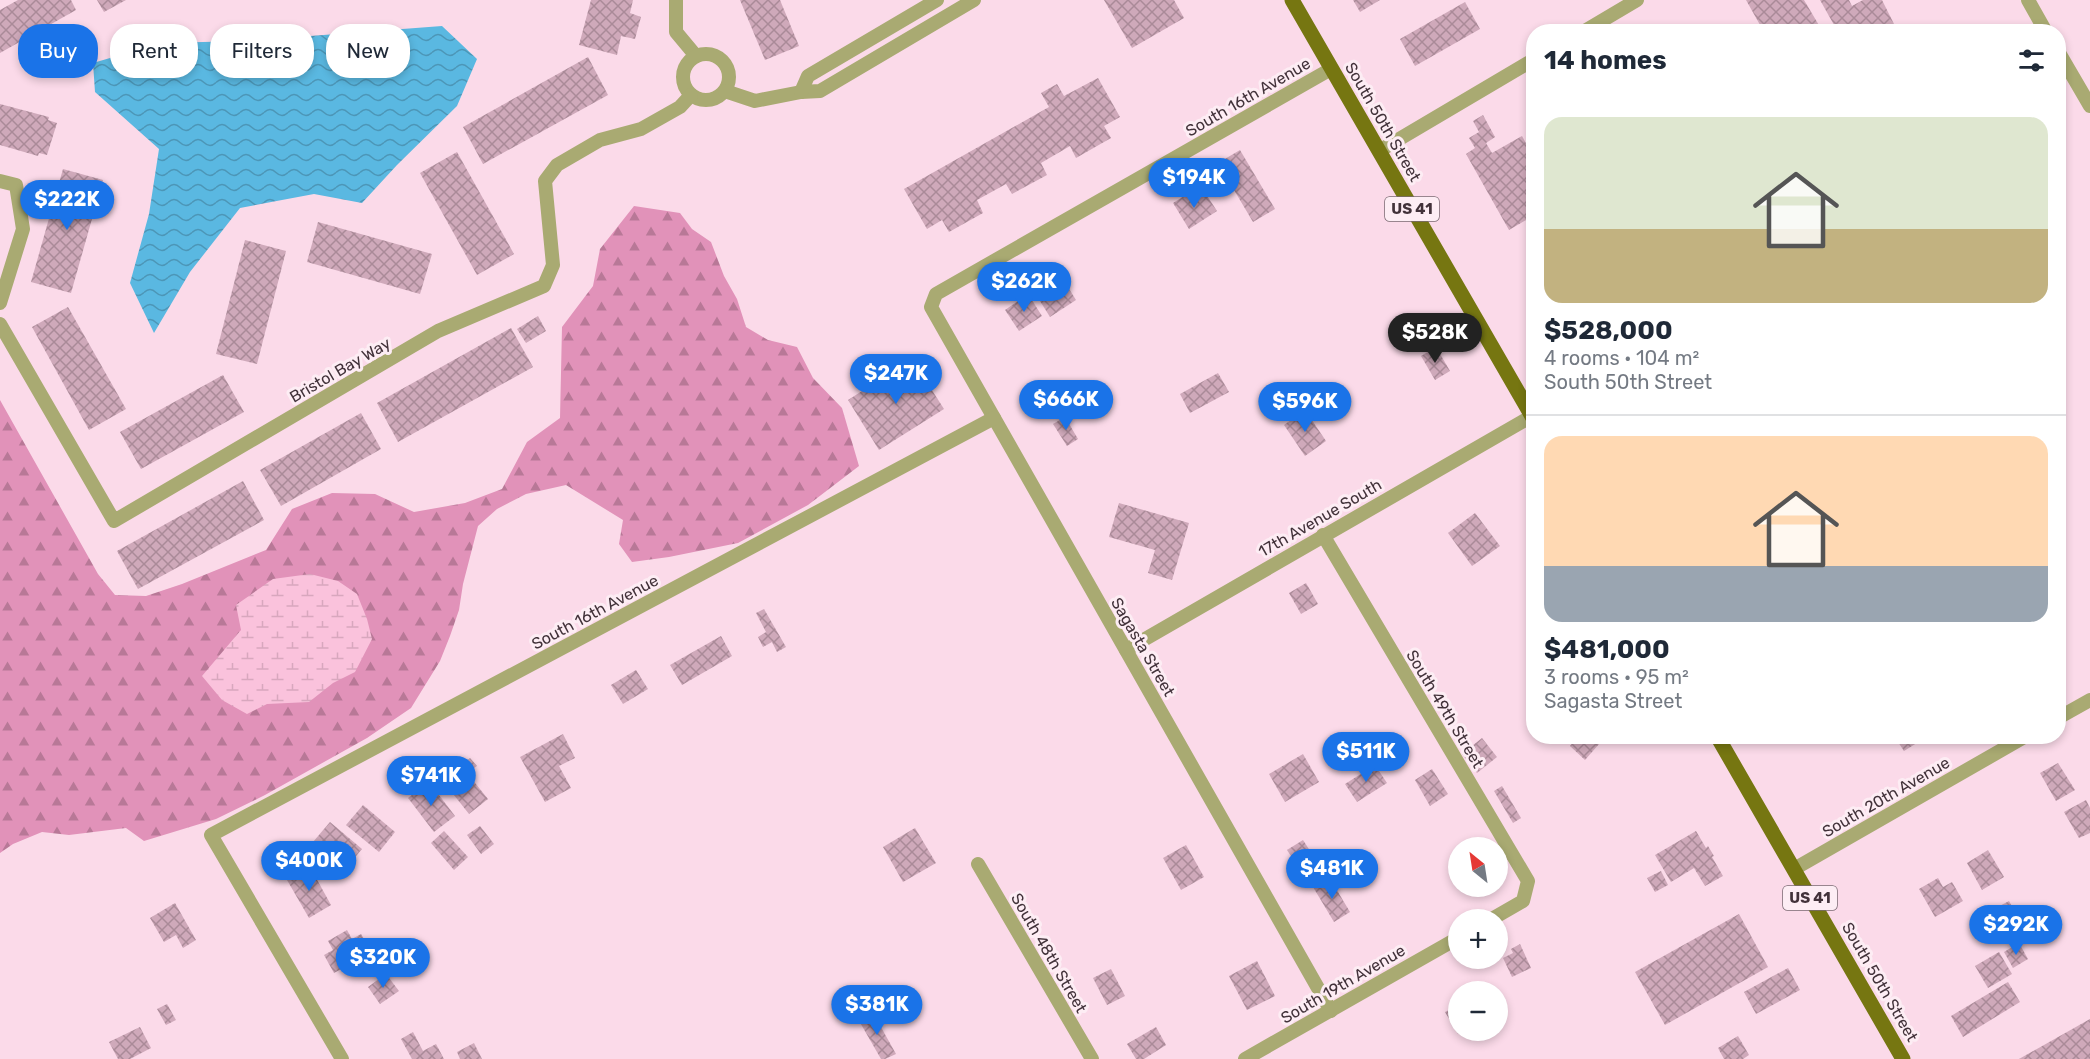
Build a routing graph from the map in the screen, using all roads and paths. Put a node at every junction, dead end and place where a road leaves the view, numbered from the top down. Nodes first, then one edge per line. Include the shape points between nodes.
1 (676, 0) edge
2 (937, 0) edge
3 (974, 0) edge
4 (1292, 0) edge
5 (1637, 0) edge
6 (2028, 0) edge
7 (1596, 24) edge
8 (2042, 24) edge
9 (696, 56) junction
10 (1526, 64) edge
11 (2066, 65) edge
12 (1331, 69) junction
13 (725, 91) junction
14 (801, 92) junction
15 (690, 95) junction
16 (2090, 106) edge
17 (1379, 151) junction
18 (0, 181) edge
19 (933, 299) joint
20 (0, 303) edge
21 (0, 324) edge
22 (1526, 407) edge
23 (994, 418) junction
24 (1526, 420) edge
25 (1323, 535) junction
26 (1126, 650) junction
27 (2090, 700) edge
28 (2066, 714) edge
29 (1722, 744) edge
30 (2012, 744) edge
31 (978, 864) dead end
32 (1794, 869) junction
33 (1508, 910) edge
34 (1448, 944) edge
35 (1331, 1011) junction
36 (342, 1059) edge
37 (1092, 1059) edge
38 (1245, 1059) edge
39 (1903, 1059) edge

1 - 9 street via 676,32
2 - 14 street via 808,76
3 - 14 street via 820,91
4 - 12 main road, South 50th Street / US 41
5 - 7 street
6 - 8 street
9 - 13 street via 711,54 724,62 730,76
9 - 15 street via 682,74
10 - 17 street
11 - 16 street
12 - 17 main road, South 50th Street / US 41
12 - 19 street, South 16th Avenue
13 - 14 street via 755,102
13 - 15 street via 713,100 697,100
15 - 21 street, Bristol Bay Way via 680,106 641,129 600,140 557,165 545,181 553,265 544,286 438,331 114,521
17 - 22 main road, South 50th Street / US 41
18 - 20 street via 16,185 23,229
19 - 23 street, Sagasta Street via 931,307
23 - 26 street, Sagasta Street
23 - 36 street, South 16th Avenue via 211,835
24 - 25 street, 17th Avenue South
25 - 26 street, 17th Avenue South
25 - 33 street, South 49th Street via 1528,881 1523,901
26 - 35 street, Sagasta Street
27 - 28 street
29 - 32 main road, South 50th Street / US 41
30 - 32 street, South 20th Avenue
31 - 37 street, South 48th Street
32 - 39 main road, South 50th Street / US 41
34 - 35 street, South 19th Avenue
35 - 38 street, South 19th Avenue

